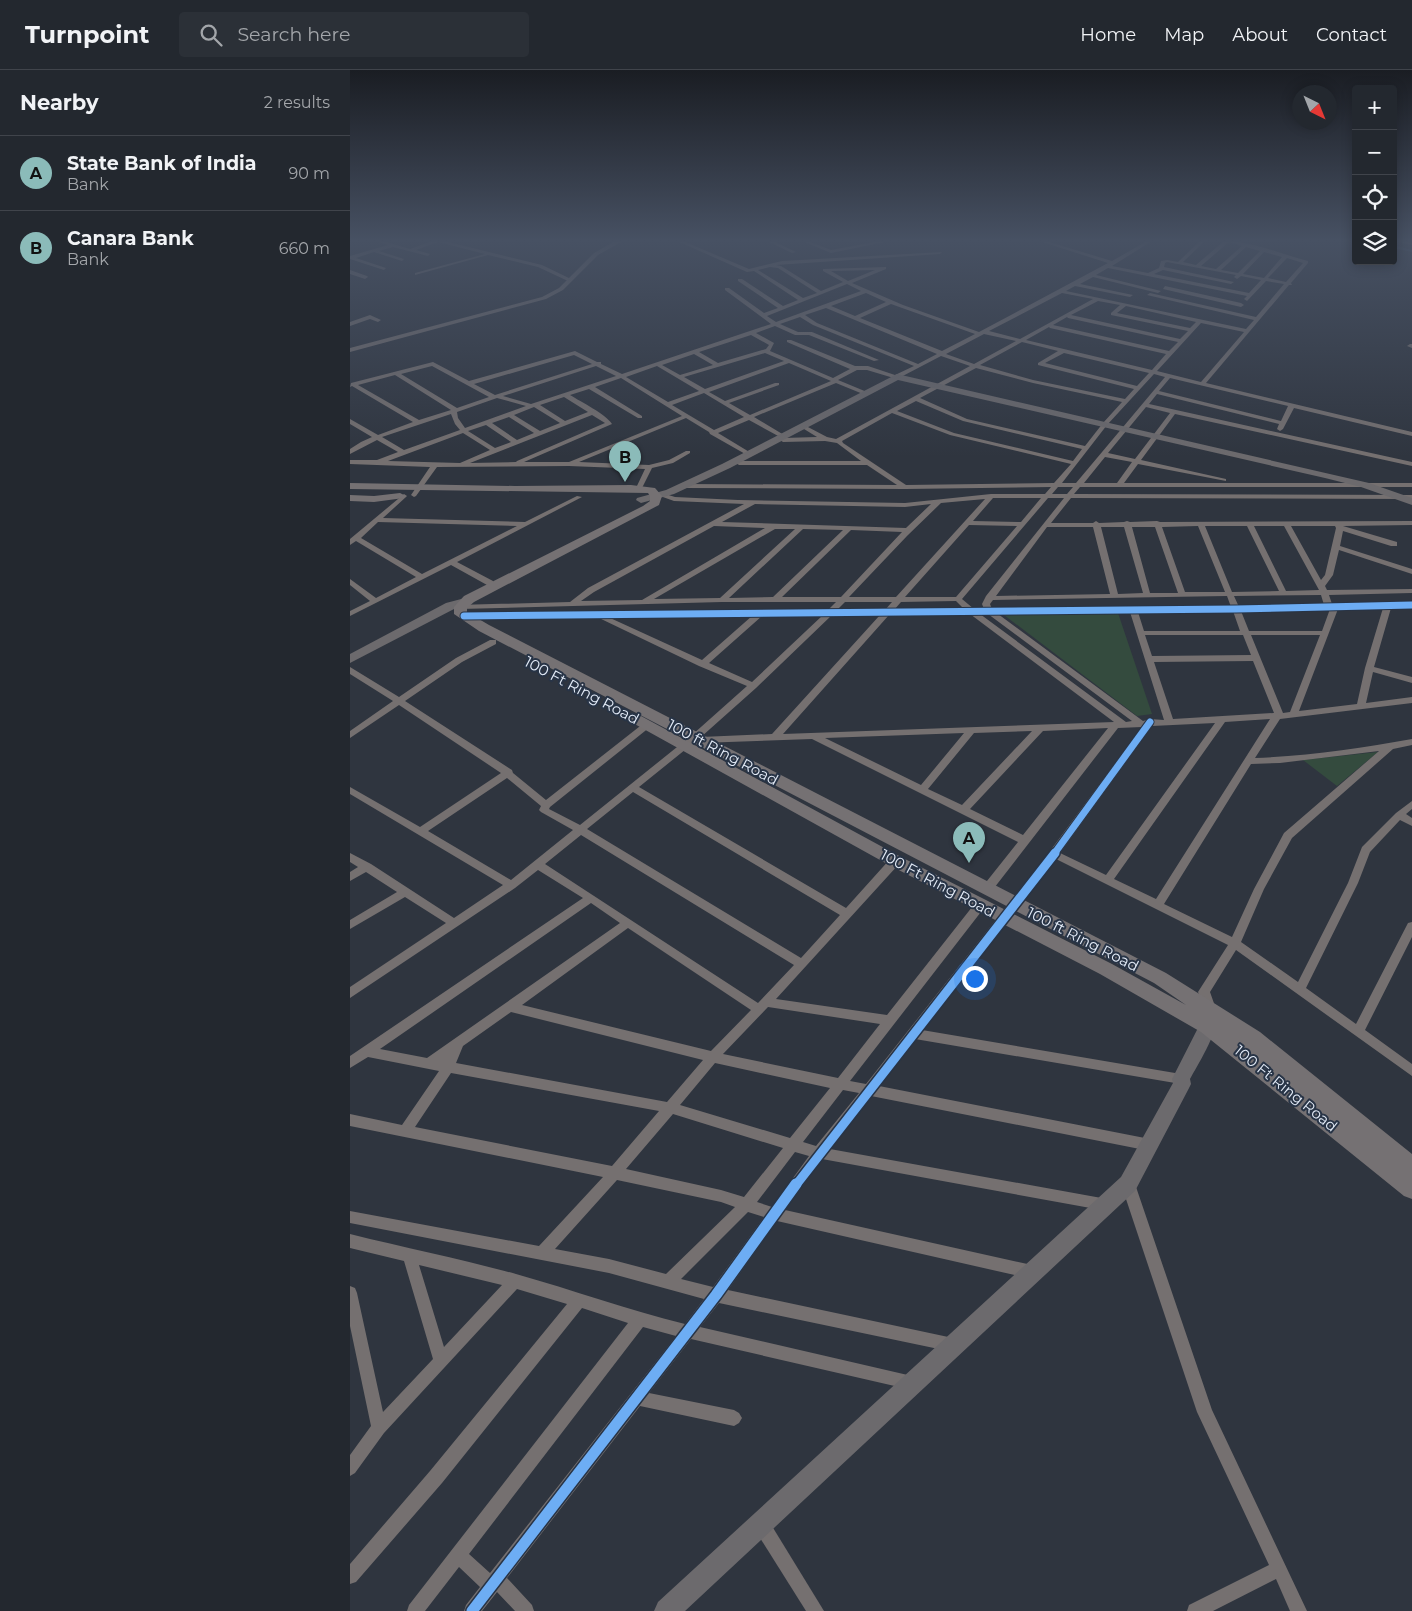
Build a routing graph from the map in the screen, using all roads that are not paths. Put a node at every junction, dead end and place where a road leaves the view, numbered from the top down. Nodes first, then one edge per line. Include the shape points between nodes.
1 (491, 313) edge
2 (762, 313) edge
3 (770, 313) edge
4 (806, 313) edge
5 (843, 313) edge
6 (866, 313) edge
7 (923, 313) edge
8 (1021, 313) edge
9 (1073, 313) edge
10 (1114, 313) edge
11 (1166, 313) edge
12 (1228, 313) edge
13 (1264, 313) edge
14 (1233, 314) joint
15 (765, 315) junction
16 (800, 315) junction
17 (1068, 316) junction
18 (855, 318) junction
19 (1259, 319) junction
20 (1200, 320) junction
21 (350, 324) edge
22 (775, 324) junction
23 (1050, 326) junction
24 (1191, 330) junction
25 (350, 331) edge
26 (1248, 331) junction
27 (751, 333) junction
28 (983, 333) junction
29 (1025, 340) junction
30 (789, 341) dead end
31 (1181, 341) junction
32 (350, 350) edge
33 (1064, 350) junction
34 (695, 352) junction
35 (767, 352) junction
36 (1169, 353) junction
37 (888, 354) junction
38 (943, 354) junction
39 (876, 360) junction
40 (790, 361) junction
41 (599, 363) junction
42 (657, 364) junction
43 (717, 366) junction
44 (919, 366) junction
45 (975, 367) junction
46 (858, 368) junction
47 (396, 372) junction
48 (1152, 372) junction
49 (621, 376) junction
50 (1169, 376) junction
51 (679, 377) junction
52 (896, 377) junction
53 (834, 380) junction
54 (470, 383) junction
55 (351, 384) edge
56 (777, 384) dead end
57 (1202, 384) junction
58 (589, 386) junction
59 (938, 387) junction
60 (1137, 388) junction
61 (703, 392) junction
62 (1155, 392) junction
63 (865, 393) junction
64 (565, 395) junction
65 (496, 396) junction
66 (917, 399) junction
67 (1126, 401) junction
68 (724, 403) junction
69 (668, 404) junction
70 (533, 405) junction
71 (1144, 405) junction
72 (1292, 405) junction
73 (455, 410) junction
74 (1174, 411) junction
75 (594, 412) junction
76 (894, 412) junction
77 (509, 414) junction
78 (686, 416) junction
79 (640, 417) dead end
80 (748, 417) junction
81 (486, 422) junction
82 (419, 423) junction
83 (564, 423) junction
84 (1282, 423) junction
85 (352, 424) edge
86 (1106, 424) junction
87 (806, 428) junction
88 (1124, 428) junction
89 (464, 430) junction
90 (539, 433) junction
91 (712, 433) junction
92 (1277, 434) junction
93 (1412, 434) edge
94 (1156, 436) junction
95 (377, 437) junction
96 (782, 438) junction
97 (825, 440) junction
98 (516, 442) junction
99 (839, 442) junction
100 (1086, 448) junction
101 (494, 450) junction
102 (350, 452) edge
103 (402, 452) junction
104 (688, 452) dead end
105 (749, 454) junction
106 (1103, 454) junction
107 (1136, 461) junction
108 (350, 462) edge
109 (378, 462) junction
110 (739, 463) junction
111 (867, 463) junction
112 (1075, 463) junction
113 (513, 464) junction
114 (569, 464) junction
115 (1412, 464) edge
116 (435, 465) junction
117 (457, 465) junction
118 (649, 467) junction
119 (1244, 484) junction
120 (1077, 485) junction
121 (1118, 485) junction
122 (1365, 485) junction
123 (1412, 485) edge
124 (350, 486) edge
125 (1055, 486) junction
126 (688, 487) junction
127 (901, 491) junction
128 (413, 493) junction
129 (991, 496) junction
130 (1047, 496) junction
131 (1069, 496) junction
132 (1398, 496) junction
133 (1412, 496) edge
134 (579, 497) junction
135 (639, 498) junction
136 (661, 498) junction
137 (351, 499) edge
138 (752, 502) junction
139 (938, 502) junction
140 (1412, 502) edge
141 (905, 505) junction
142 (378, 520) junction
143 (1412, 522) edge
144 (968, 523) junction
145 (1127, 523) junction
146 (1157, 523) junction
147 (1200, 523) junction
148 (1249, 523) junction
149 (1286, 523) junction
150 (527, 524) junction
151 (711, 524) junction
152 (1023, 524) junction
153 (1046, 524) junction
154 (1096, 524) junction
155 (1339, 525) junction
156 (773, 526) junction
157 (802, 527) junction
158 (849, 528) junction
159 (908, 530) junction
160 (353, 540) edge
161 (1394, 544) dead end
162 (1336, 547) junction
163 (451, 562) junction
164 (1412, 572) edge
165 (422, 577) junction
166 (350, 581) edge
167 (490, 582) junction
168 (1323, 589) junction
169 (1412, 591) edge
170 (1283, 592) junction
171 (1229, 593) junction
172 (1182, 594) junction
173 (1147, 595) junction
174 (1115, 596) junction
175 (989, 598) junction
176 (899, 599) junction
177 (722, 600) junction
178 (775, 600) junction
179 (842, 600) junction
180 (958, 600) junction
181 (375, 601) junction
182 (644, 602) junction
183 (572, 604) junction
184 (1412, 605) edge
185 (1388, 606) junction
186 (1332, 607) junction
187 (458, 609) junction
188 (1236, 609) junction
189 (988, 610) junction
190 (1133, 610) junction
191 (886, 611) junction
192 (946, 611) junction
193 (973, 611) junction
194 (761, 612) junction
195 (831, 612) junction
196 (350, 614) edge
197 (598, 616) junction
198 (1141, 633) junction
199 (1246, 633) junction
200 (1325, 633) junction
201 (493, 642) junction
202 (1256, 658) junction
203 (350, 659) edge
204 (1150, 659) junction
205 (702, 664) junction
206 (1369, 668) junction
207 (350, 669) edge
208 (1412, 680) edge
209 (753, 686) junction
210 (1412, 700) edge
211 (401, 702) junction
212 (1361, 707) junction
213 (1293, 715) junction
214 (1278, 716) junction
215 (1222, 719) junction
216 (1168, 722) junction
217 (1146, 723) junction
218 (647, 725) junction
219 (1119, 725) junction
220 (1040, 728) junction
221 (971, 731) junction
222 (350, 735) edge
223 (833, 736) junction
224 (815, 737) junction
225 (775, 738) junction
226 (693, 741) junction
227 (1410, 744) edge
228 (1390, 746) junction
229 (836, 747) junction
230 (1250, 761) junction
231 (509, 772) junction
232 (633, 788) junction
233 (350, 790) edge
234 (922, 790) junction
235 (1412, 804) edge
236 (546, 805) junction
237 (963, 810) junction
238 (1400, 815) junction
239 (1412, 822) edge
240 (581, 830) junction
241 (420, 832) junction
242 (1024, 840) junction
243 (1054, 854) junction
244 (350, 858) edge
245 (895, 861) junction
246 (538, 864) junction
247 (367, 867) junction
248 (350, 877) edge
249 (1108, 880) junction
250 (511, 885) junction
251 (406, 892) junction
252 (984, 897) junction
253 (591, 898) junction
254 (1158, 905) junction
255 (1009, 910) junction
256 (846, 913) junction
257 (454, 923) junction
258 (628, 923) junction
259 (350, 925) edge
260 (1412, 926) edge
261 (1234, 943) junction
262 (802, 964) junction
263 (1300, 990) junction
264 (350, 993) edge
265 (762, 1005) junction
266 (510, 1007) junction
267 (1209, 1018) junction
268 (888, 1020) junction
269 (1358, 1032) junction
270 (914, 1034) junction
271 (458, 1043) junction
272 (367, 1052) junction
273 (714, 1057) junction
274 (430, 1062) junction
275 (350, 1063) edge
276 (449, 1066) junction
277 (1412, 1071) edge
278 (1181, 1079) junction
279 (839, 1084) junction
280 (868, 1090) junction
281 (671, 1108) junction
282 (350, 1120) edge
283 (405, 1131) junction
284 (1150, 1144) junction
285 (793, 1145) junction
286 (819, 1153) junction
287 (1412, 1167) edge
288 (615, 1172) junction
289 (1128, 1184) junction
290 (1412, 1189) edge
291 (746, 1205) junction
292 (1107, 1205) junction
293 (773, 1214) junction
294 (350, 1217) edge
295 (350, 1241) edge
296 (409, 1254) junction
297 (541, 1254) junction
298 (1033, 1272) junction
299 (515, 1282) junction
300 (668, 1282) junction
301 (350, 1293) edge
302 (711, 1293) junction
303 (578, 1302) junction
304 (640, 1319) junction
305 (683, 1330) junction
306 (953, 1346) junction
307 (441, 1361) junction
308 (913, 1384) junction
309 (636, 1398) junction
310 (734, 1418) dead end
311 (379, 1428) junction
312 (350, 1468) edge
313 (761, 1524) junction
314 (464, 1560) junction
315 (1279, 1569) junction
316 (350, 1576) edge
317 (489, 1580) junction
318 (669, 1610) edge
319 (415, 1611) edge
320 (472, 1611) edge
321 (526, 1611) edge
322 (816, 1611) edge
323 (1195, 1611) edge
324 (1299, 1611) edge

1 - 32 street
2 - 15 street
3 - 15 street
4 - 16 street
5 - 18 street
6 - 18 street
7 - 28 street
8 - 28 street
9 - 17 street
10 - 24 street
11 - 20 street
12 - 14 street
13 - 19 street
14 - 19 street
15 - 22 street
16 - 22 street
16 - 37 street
17 - 23 street
17 - 31 street
18 - 38 street
19 - 26 street
20 - 24 street
20 - 26 street
21 - 25 street via 370,317 378,320
22 - 27 street
22 - 39 street via 796,334 810,333
23 - 29 street
23 - 36 street
24 - 31 street
26 - 57 street
27 - 34 street
27 - 35 street via 772,344
28 - 29 street
28 - 38 street
29 - 33 street
29 - 45 street
30 - 46 street
31 - 36 street
33 - 48 street
33 - 60 street via 1040,364
34 - 42 street
34 - 43 street
35 - 40 street
35 - 43 street
36 - 48 street
37 - 39 street
37 - 44 street
38 - 44 street
38 - 45 street
39 - 46 street
40 - 53 street
40 - 61 street
41 - 49 street
41 - 54 street via 572,352
41 - 65 street
42 - 49 street
42 - 51 street
43 - 51 street
44 - 52 street
45 - 59 street
45 - 67 street
46 - 52 street
46 - 53 street
47 - 54 street via 436,365
47 - 55 street
47 - 73 street
48 - 50 street
48 - 60 street
49 - 58 street
49 - 69 street
50 - 57 street
50 - 62 street
51 - 61 street
52 - 59 main road
52 - 63 main road
52 - 87 main road
53 - 63 street
53 - 80 street
54 - 65 street
55 - 82 street
56 - 68 street
57 - 72 street
58 - 64 street
58 - 79 street
59 - 66 street
59 - 86 main road
60 - 67 street
61 - 68 street
61 - 69 street
62 - 71 street
62 - 84 street
63 - 96 main road
64 - 70 street
64 - 75 street
65 - 70 street
65 - 73 street
66 - 76 street
66 - 100 street via 966,420
67 - 86 street
68 - 80 street
69 - 78 street
70 - 77 street
70 - 83 street
71 - 74 street
71 - 88 street
72 - 84 street
72 - 93 street
73 - 82 street
73 - 89 street via 455,421
74 - 92 street
74 - 94 street
75 - 83 street
75 - 113 street via 609,424
76 - 99 street via 841,438
76 - 112 street via 952,434
77 - 81 street
77 - 90 street
78 - 91 street
78 - 114 street
80 - 91 street
80 - 96 street
81 - 89 street
81 - 98 street
82 - 95 street
83 - 90 street
84 - 92 street
85 - 95 street
86 - 88 main road
86 - 100 street
87 - 96 main road
87 - 97 street
88 - 94 main road
88 - 106 street
89 - 101 street
89 - 103 street
90 - 98 street
91 - 105 street
92 - 115 street
94 - 107 street
94 - 122 main road
95 - 102 street
95 - 103 street
96 - 97 street
96 - 105 main road
96 - 110 main road
97 - 99 street
98 - 101 street
99 - 111 street
100 - 112 street
101 - 117 street
103 - 109 street
104 - 118 street via 671,462
105 - 126 main road
106 - 107 street
106 - 120 street
107 - 119 street
107 - 121 street
108 - 109 street
109 - 116 street
110 - 111 street
110 - 126 main road
111 - 127 street
112 - 125 street
113 - 114 street
113 - 117 street
114 - 118 street
116 - 117 street
116 - 128 street
118 - 135 street
119 - 121 street
119 - 122 street
120 - 121 street
120 - 125 street
120 - 131 street
122 - 123 street
122 - 132 main road
124 - 128 main road
125 - 127 street via 986,485
125 - 130 street
126 - 127 street
126 - 136 main road
127 - 141 street
128 - 134 main road
128 - 135 main road
128 - 137 main road
128 - 142 street
129 - 130 street
129 - 139 street
129 - 144 street
130 - 131 street
130 - 152 street
131 - 132 street
131 - 153 street
132 - 133 street
132 - 140 main road
134 - 135 main road
134 - 150 street
135 - 136 main road
135 - 136 main road via 651,490
135 - 167 main road
136 - 138 street
136 - 187 main road
138 - 141 street
138 - 151 street
139 - 141 street
139 - 159 street
142 - 150 street
142 - 160 street
143 - 155 street
144 - 152 street
144 - 176 street
145 - 146 street
145 - 154 street
145 - 173 street
146 - 147 street
146 - 172 street
147 - 148 street
147 - 171 street
148 - 149 street
148 - 170 street
149 - 155 street
149 - 168 street
150 - 163 street
151 - 156 street
151 - 183 street via 591,590
152 - 180 street
153 - 154 street
153 - 175 street
154 - 174 street
155 - 161 street
155 - 162 street
156 - 157 street
156 - 182 street
157 - 158 street
157 - 177 street
158 - 159 street
158 - 178 street
159 - 179 street
160 - 165 street
162 - 164 street
162 - 168 street
163 - 165 street
163 - 167 street
165 - 181 street
166 - 181 street
167 - 187 main road
168 - 169 street
168 - 170 street
168 - 186 street
170 - 171 street
171 - 172 street
171 - 188 street
172 - 173 street
173 - 174 street
174 - 175 street
175 - 189 street
176 - 179 street
176 - 180 street
176 - 191 street
177 - 178 street
177 - 182 street
178 - 179 street
179 - 195 street
180 - 192 street via 951,603
180 - 193 street
181 - 196 street
182 - 183 street
183 - 187 street
184 - 185 street
185 - 186 street
185 - 206 street
186 - 188 street
186 - 200 street
187 - 197 street
187 - 201 main road, 100 Ft Ring Road via 451,617
187 - 203 main road
187 - 207 main road
187 - 226 main road, 100 ft Ring Road
188 - 190 street
188 - 199 street
189 - 190 street
189 - 193 street
189 - 217 street
190 - 198 street
191 - 192 street
191 - 195 street
191 - 225 street
192 - 193 street
193 - 219 street
194 - 195 street
194 - 197 street
194 - 205 street
195 - 209 street
197 - 205 street
198 - 199 street
198 - 204 street
199 - 200 street
199 - 202 street
200 - 213 street
201 - 211 street via 459,660
201 - 218 main road, 100 Ft Ring Road
202 - 204 street
202 - 214 street
204 - 216 street
205 - 209 street
206 - 208 street
206 - 212 street
207 - 211 street
209 - 226 street
210 - 212 street
211 - 222 street
211 - 231 street
212 - 213 street
213 - 214 street
214 - 215 street
214 - 230 street
215 - 216 street
215 - 249 street
216 - 217 street
217 - 219 street
217 - 243 street
218 - 226 main road, 100 Ft Ring Road
218 - 236 street
219 - 220 street
219 - 242 street
220 - 221 street
220 - 237 street
221 - 223 street
221 - 234 street
223 - 224 street
223 - 229 street
224 - 225 street
224 - 229 street
225 - 226 street
226 - 232 street
226 - 245 main road, 100 Ft Ring Road
226 - 252 main road, 100 ft Ring Road
227 - 228 street
228 - 230 street
228 - 261 street via 1288,836
229 - 234 street
230 - 254 street
231 - 236 street
231 - 241 street
232 - 240 street
232 - 256 street
233 - 241 street
234 - 237 street
235 - 238 street
236 - 240 street via 545,812
237 - 242 street
238 - 239 street
238 - 263 street via 1366,850
240 - 246 street
240 - 262 street
241 - 250 street
242 - 252 street
243 - 249 street
243 - 255 street
244 - 247 street
245 - 252 main road, 100 Ft Ring Road
245 - 256 street
246 - 250 street
246 - 253 street
247 - 248 street
247 - 251 street
249 - 254 street
250 - 257 street
251 - 257 street
251 - 259 street
252 - 255 main road, 100 Ft Ring Road
252 - 268 street
253 - 258 street
253 - 272 street
254 - 261 street
255 - 267 main road, 100 Ft Ring Road via 1106,969
255 - 270 street
256 - 262 street
257 - 264 street
258 - 265 street
258 - 266 street
260 - 269 street
261 - 263 street
261 - 267 street via 1204,992
262 - 265 street
263 - 269 street
265 - 268 street
265 - 273 street
266 - 271 street
266 - 273 street
267 - 278 main road
267 - 287 main road, 100 ft Ring Road via 1253,1038
267 - 290 main road, 100 Ft Ring Road
268 - 279 street
269 - 277 street
270 - 278 street
270 - 280 street
271 - 274 street
271 - 276 street
272 - 274 street
272 - 275 street
273 - 279 street
273 - 281 street
274 - 276 street
276 - 281 street
276 - 283 street
278 - 284 main road via 1182,1084
279 - 280 street
279 - 285 street
280 - 284 street
280 - 286 street
281 - 285 street
281 - 288 street
282 - 283 street
283 - 288 street
284 - 289 main road
285 - 286 street
285 - 291 street
286 - 292 street
286 - 293 street
288 - 291 street via 721,1196
288 - 297 street
289 - 292 main road
289 - 315 street via 1205,1412
291 - 293 street
291 - 300 street
292 - 298 main road
293 - 298 street
293 - 302 street
294 - 297 street
295 - 296 street
296 - 299 street
296 - 307 street
297 - 300 street via 609,1266
298 - 306 main road
299 - 303 street
299 - 307 street
300 - 302 street
301 - 311 street
302 - 305 street
302 - 306 street
303 - 304 street
303 - 316 street via 436,1477
304 - 305 street
304 - 314 street
305 - 308 street
305 - 309 street
306 - 308 main road
307 - 311 street
308 - 313 main road
309 - 310 street
309 - 317 street
311 - 312 street
313 - 318 main road
313 - 322 street
314 - 317 street
314 - 319 street
315 - 323 street
315 - 324 street
317 - 320 street
317 - 321 street

